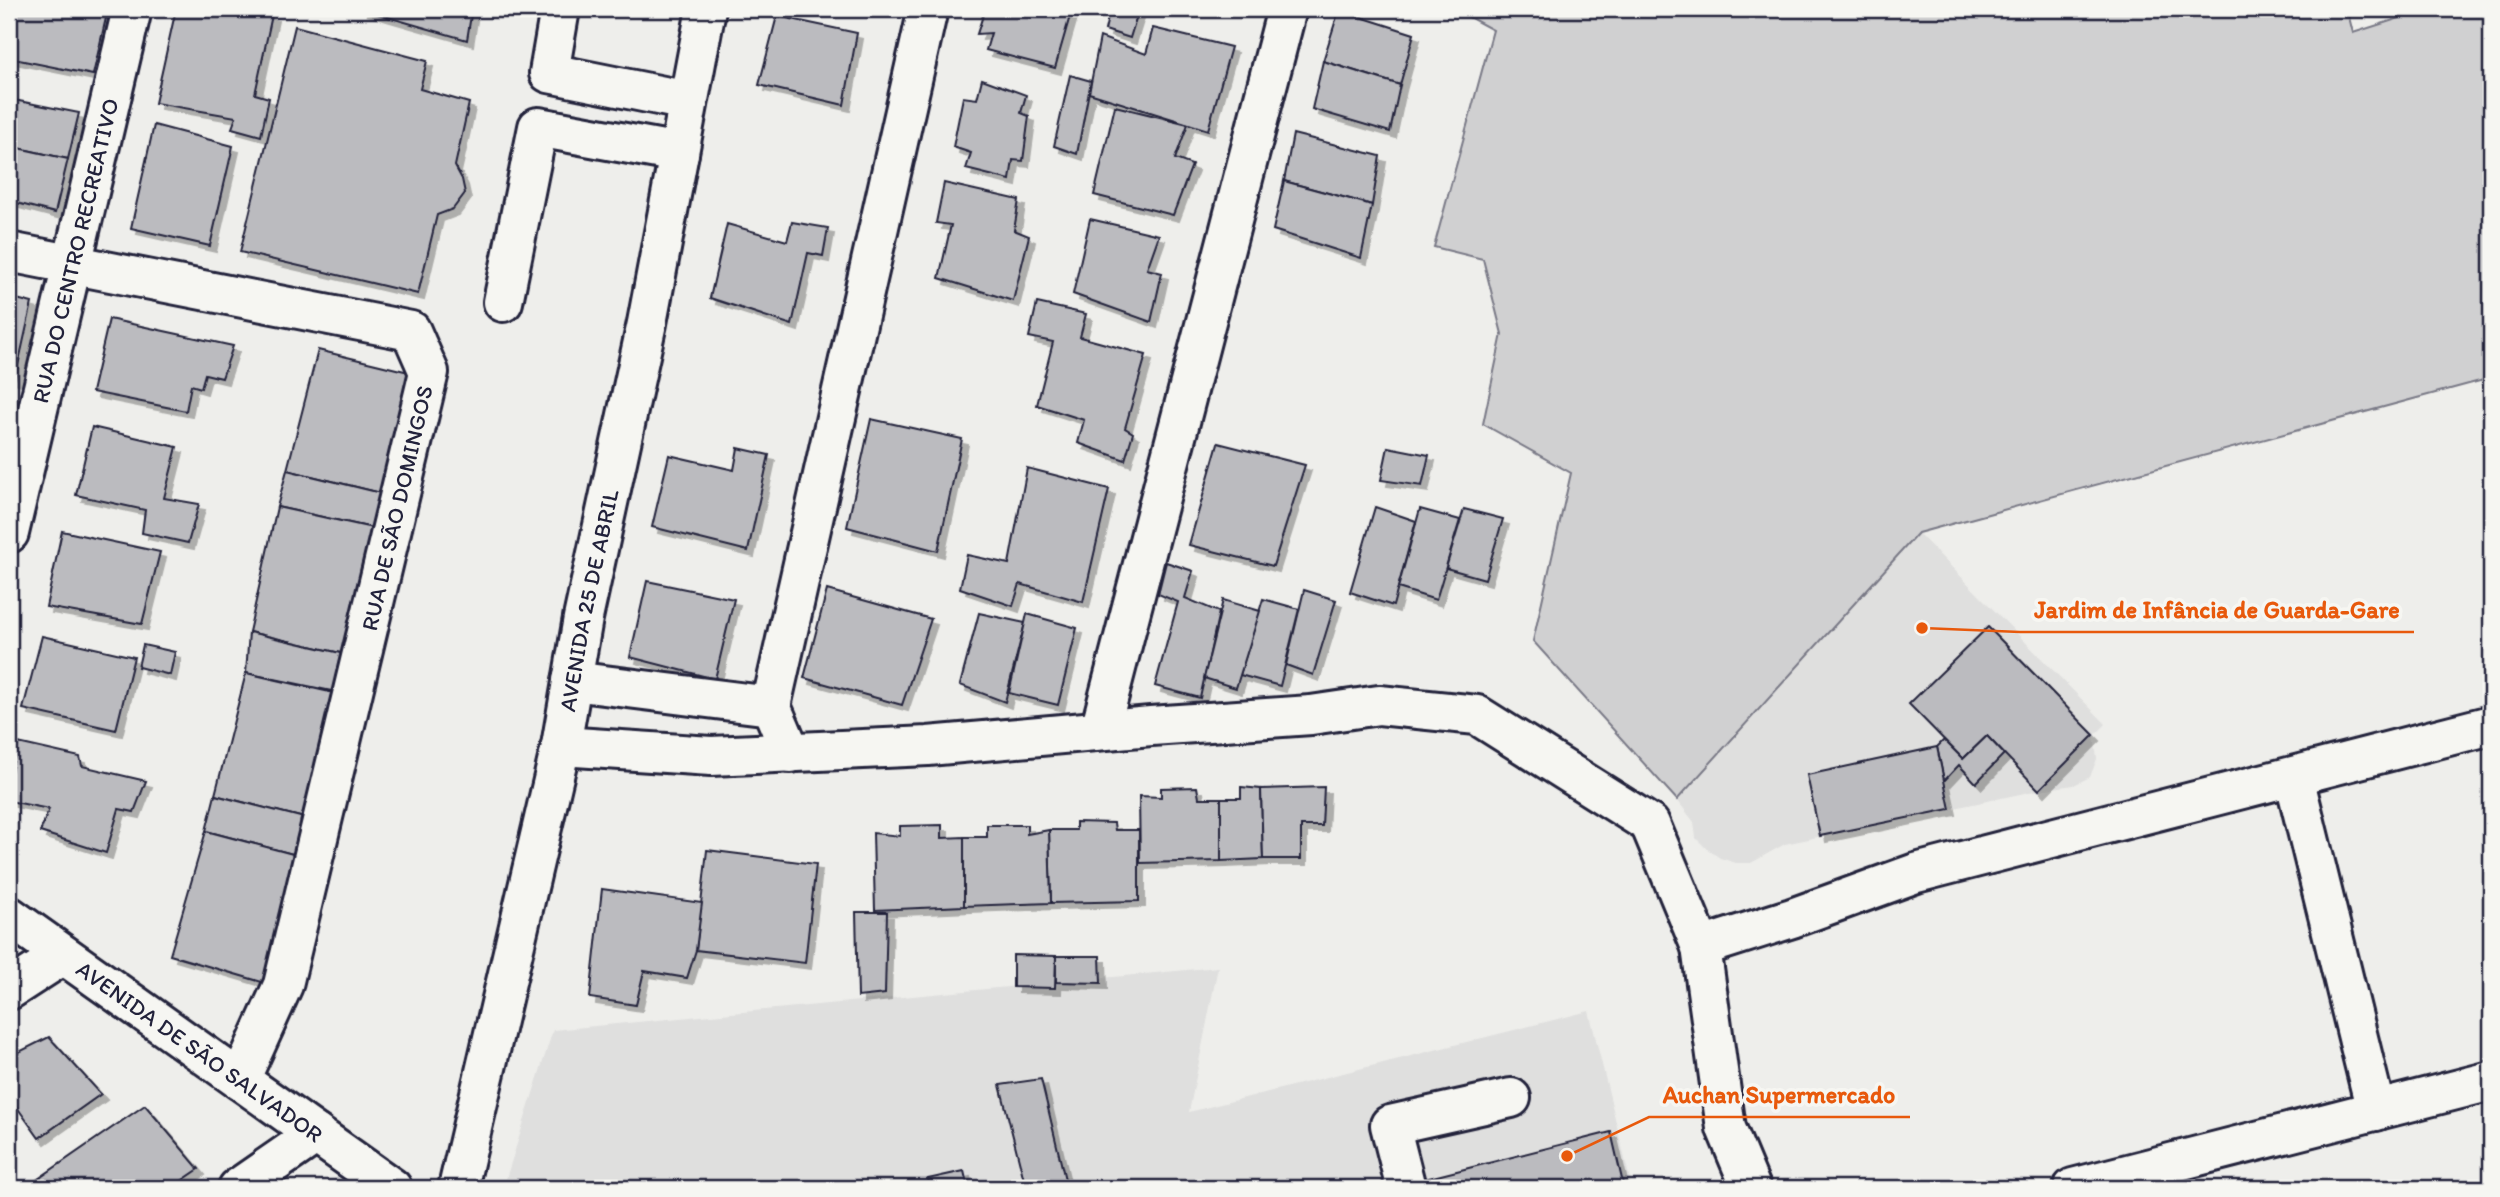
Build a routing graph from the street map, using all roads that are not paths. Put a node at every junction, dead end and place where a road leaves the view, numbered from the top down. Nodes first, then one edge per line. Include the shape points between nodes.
1 (132, 9) edge
2 (561, 9) edge
3 (706, 9) edge
4 (928, 9) edge
5 (1287, 9) edge
6 (688, 101) junction
7 (678, 153) junction
8 (9, 252) edge
9 (71, 266) junction
10 (503, 302) dead end
11 (9, 533) edge
12 (572, 681) junction
13 (771, 706) junction
14 (2491, 725) edge
15 (1100, 730) junction
16 (561, 746) junction
17 (791, 753) junction
18 (2294, 777) junction
19 (9, 916) edge
20 (1701, 947) junction
21 (63, 955) junction
22 (9, 990) edge
23 (240, 1080) junction
24 (2491, 1082) edge
25 (1511, 1098) dead end
26 (2376, 1111) junction
27 (316, 1134) junction
28 (238, 1188) edge
29 (392, 1188) edge
30 (458, 1188) edge
31 (1406, 1188) edge
32 (1751, 1188) edge
33 (2079, 1188) edge

1 - 9 main road, RUA DO CENTRO RECREATIVO
2 - 6 main road via 549,73
3 - 6 main road, AVENIDA 25 DE ABRIL
4 - 13 main road
5 - 15 main road
6 - 7 main road, AVENIDA 25 DE ABRIL
7 - 10 main road via 538,127
7 - 12 main road, AVENIDA 25 DE ABRIL
8 - 9 main road, RUA DE SÃO DOMINGOS
9 - 11 main road, RUA DO CENTRO RECREATIVO
9 - 23 main road, RUA DE SÃO DOMINGOS via 411,331 429,372 283,985
12 - 13 main road
12 - 16 main road, AVENIDA 25 DE ABRIL
13 - 17 main road
14 - 18 main road
15 - 17 main road
15 - 20 main road via 1311,715 1379,705 1477,715 1650,824
16 - 17 main road via 711,756
16 - 30 main road, AVENIDA 25 DE ABRIL
18 - 20 main road via 1916,873
18 - 26 main road
19 - 21 main road, AVENIDA DE SÃO SALVADOR
20 - 32 main road via 1726,1128
21 - 22 main road
21 - 23 main road, AVENIDA DE SÃO SALVADOR
23 - 27 main road, AVENIDA DE SÃO SALVADOR
24 - 26 main road
25 - 31 main road via 1390,1125
26 - 33 main road
27 - 28 main road
27 - 29 main road, AVENIDA DE SÃO SALVADOR

